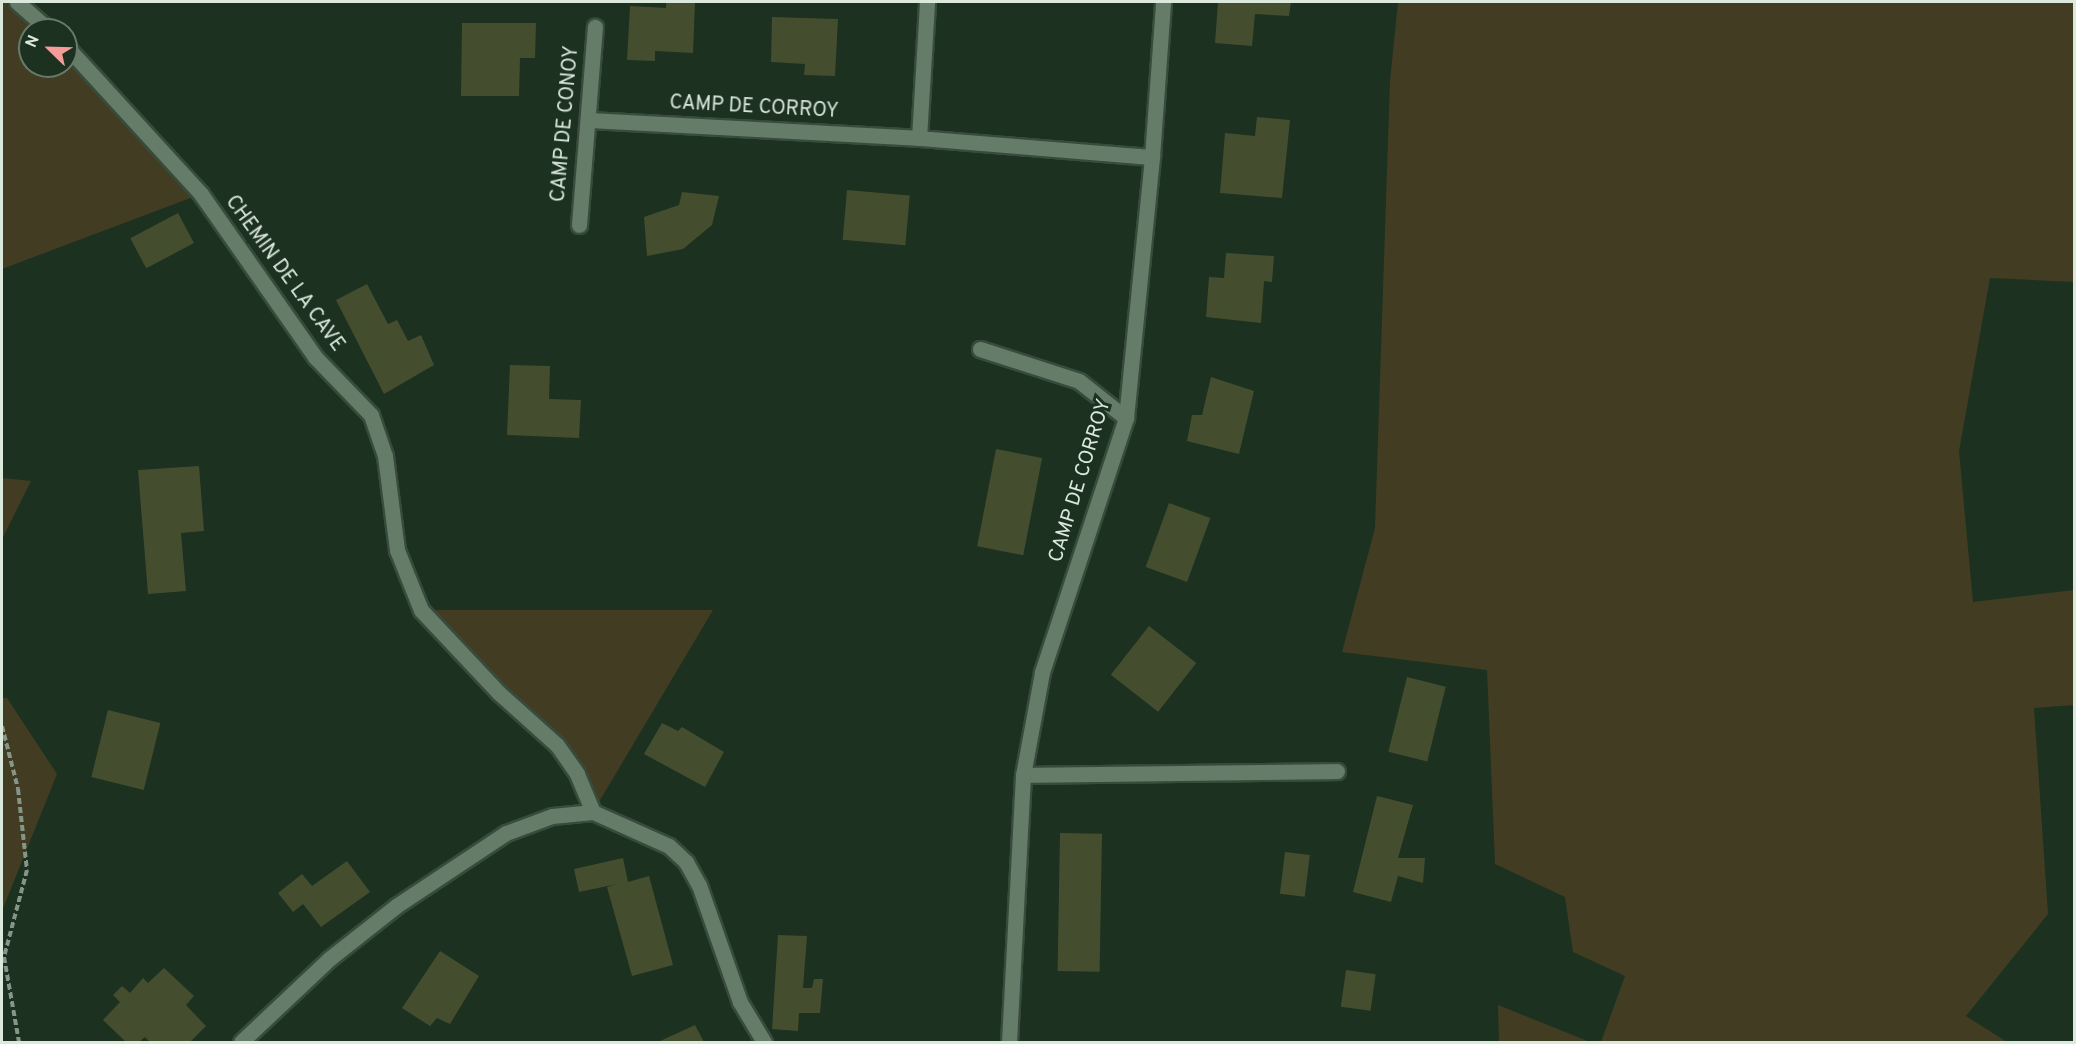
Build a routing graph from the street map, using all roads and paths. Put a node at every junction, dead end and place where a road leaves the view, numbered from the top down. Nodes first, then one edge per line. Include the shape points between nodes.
1 (17, 2) edge
2 (927, 2) edge
3 (1163, 2) edge
4 (35, 18) edge
5 (595, 27) dead end
6 (78, 59) edge
7 (588, 120) junction
8 (919, 138) junction
9 (1152, 158) junction
10 (579, 225) dead end
11 (980, 349) dead end
12 (1126, 418) junction
13 (2, 726) edge
14 (1337, 771) dead end
15 (1023, 775) junction
16 (593, 812) junction
17 (19, 1042) edge
18 (241, 1042) edge
19 (764, 1042) edge
20 (1009, 1042) edge

1 - 4 street
2 - 8 street
3 - 9 street, CAMP DE CORROY
5 - 7 street, CAMP DE CONOY
6 - 16 street, CHEMIN DE LA CAVE via 201,194 315,357 371,415 385,456 397,550 421,610 499,693 557,745 577,774
7 - 8 street, CAMP DE CORROY
7 - 10 street, CAMP DE CONOY
8 - 9 street, CAMP DE CORROY
9 - 12 street, CAMP DE CORROY
11 - 12 street via 1079,381
12 - 15 street, CAMP DE CORROY via 1042,672
13 - 17 path via 18,789 27,870 4,957
14 - 15 street
15 - 20 street, CAMP DE CORROY
16 - 18 street via 552,816 506,833 363,932
16 - 19 street via 669,846 686,862 699,885 740,1002

